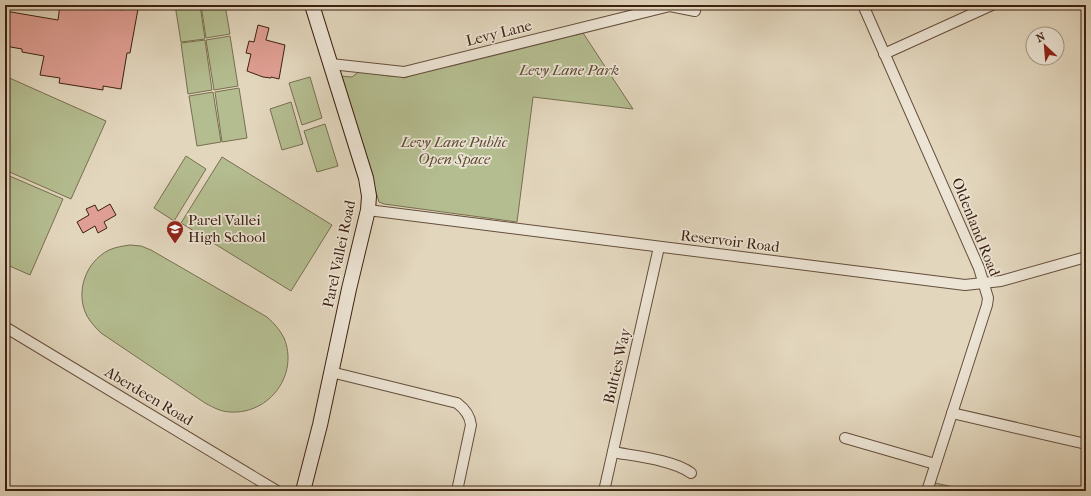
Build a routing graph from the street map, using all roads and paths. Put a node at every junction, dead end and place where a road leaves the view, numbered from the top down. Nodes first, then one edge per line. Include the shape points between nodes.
1 (312, 5) edge
2 (862, 5) edge
3 (992, 5) edge
4 (695, 11) dead end
5 (884, 54) junction
6 (331, 64) junction
7 (368, 210) junction
8 (659, 247) junction
9 (1086, 257) edge
10 (984, 283) junction
11 (5, 327) edge
12 (331, 372) junction
13 (952, 413) junction
14 (845, 438) dead end
15 (1086, 444) edge
16 (613, 452) junction
17 (935, 464) junction
18 (691, 473) dead end
19 (277, 491) edge
20 (303, 491) edge
21 (457, 491) edge
22 (604, 491) edge
23 (926, 491) edge

1 - 6 street, Parel Vallei Road
2 - 5 street, Oldenland Road
3 - 5 street
4 - 6 street, Levy Lane via 670,6 404,72
5 - 10 street, Oldenland Road
6 - 7 street, Parel Vallei Road via 366,178
7 - 8 street, Reservoir Road
7 - 12 street, Parel Vallei Road
8 - 10 street, Reservoir Road via 965,285
8 - 16 street, Bulties Way
9 - 10 street, Reservoir Road via 1001,281
10 - 13 street, Oldenland Road via 988,298 987,306
11 - 19 street, Aberdeen Road
12 - 20 street, Parel Vallei Road
12 - 21 street via 457,402 464,408 471,425
13 - 15 street
13 - 17 street, Oldenland Road
14 - 17 street
16 - 18 street via 674,465
16 - 22 street, Bulties Way
17 - 23 street, Oldenland Road

